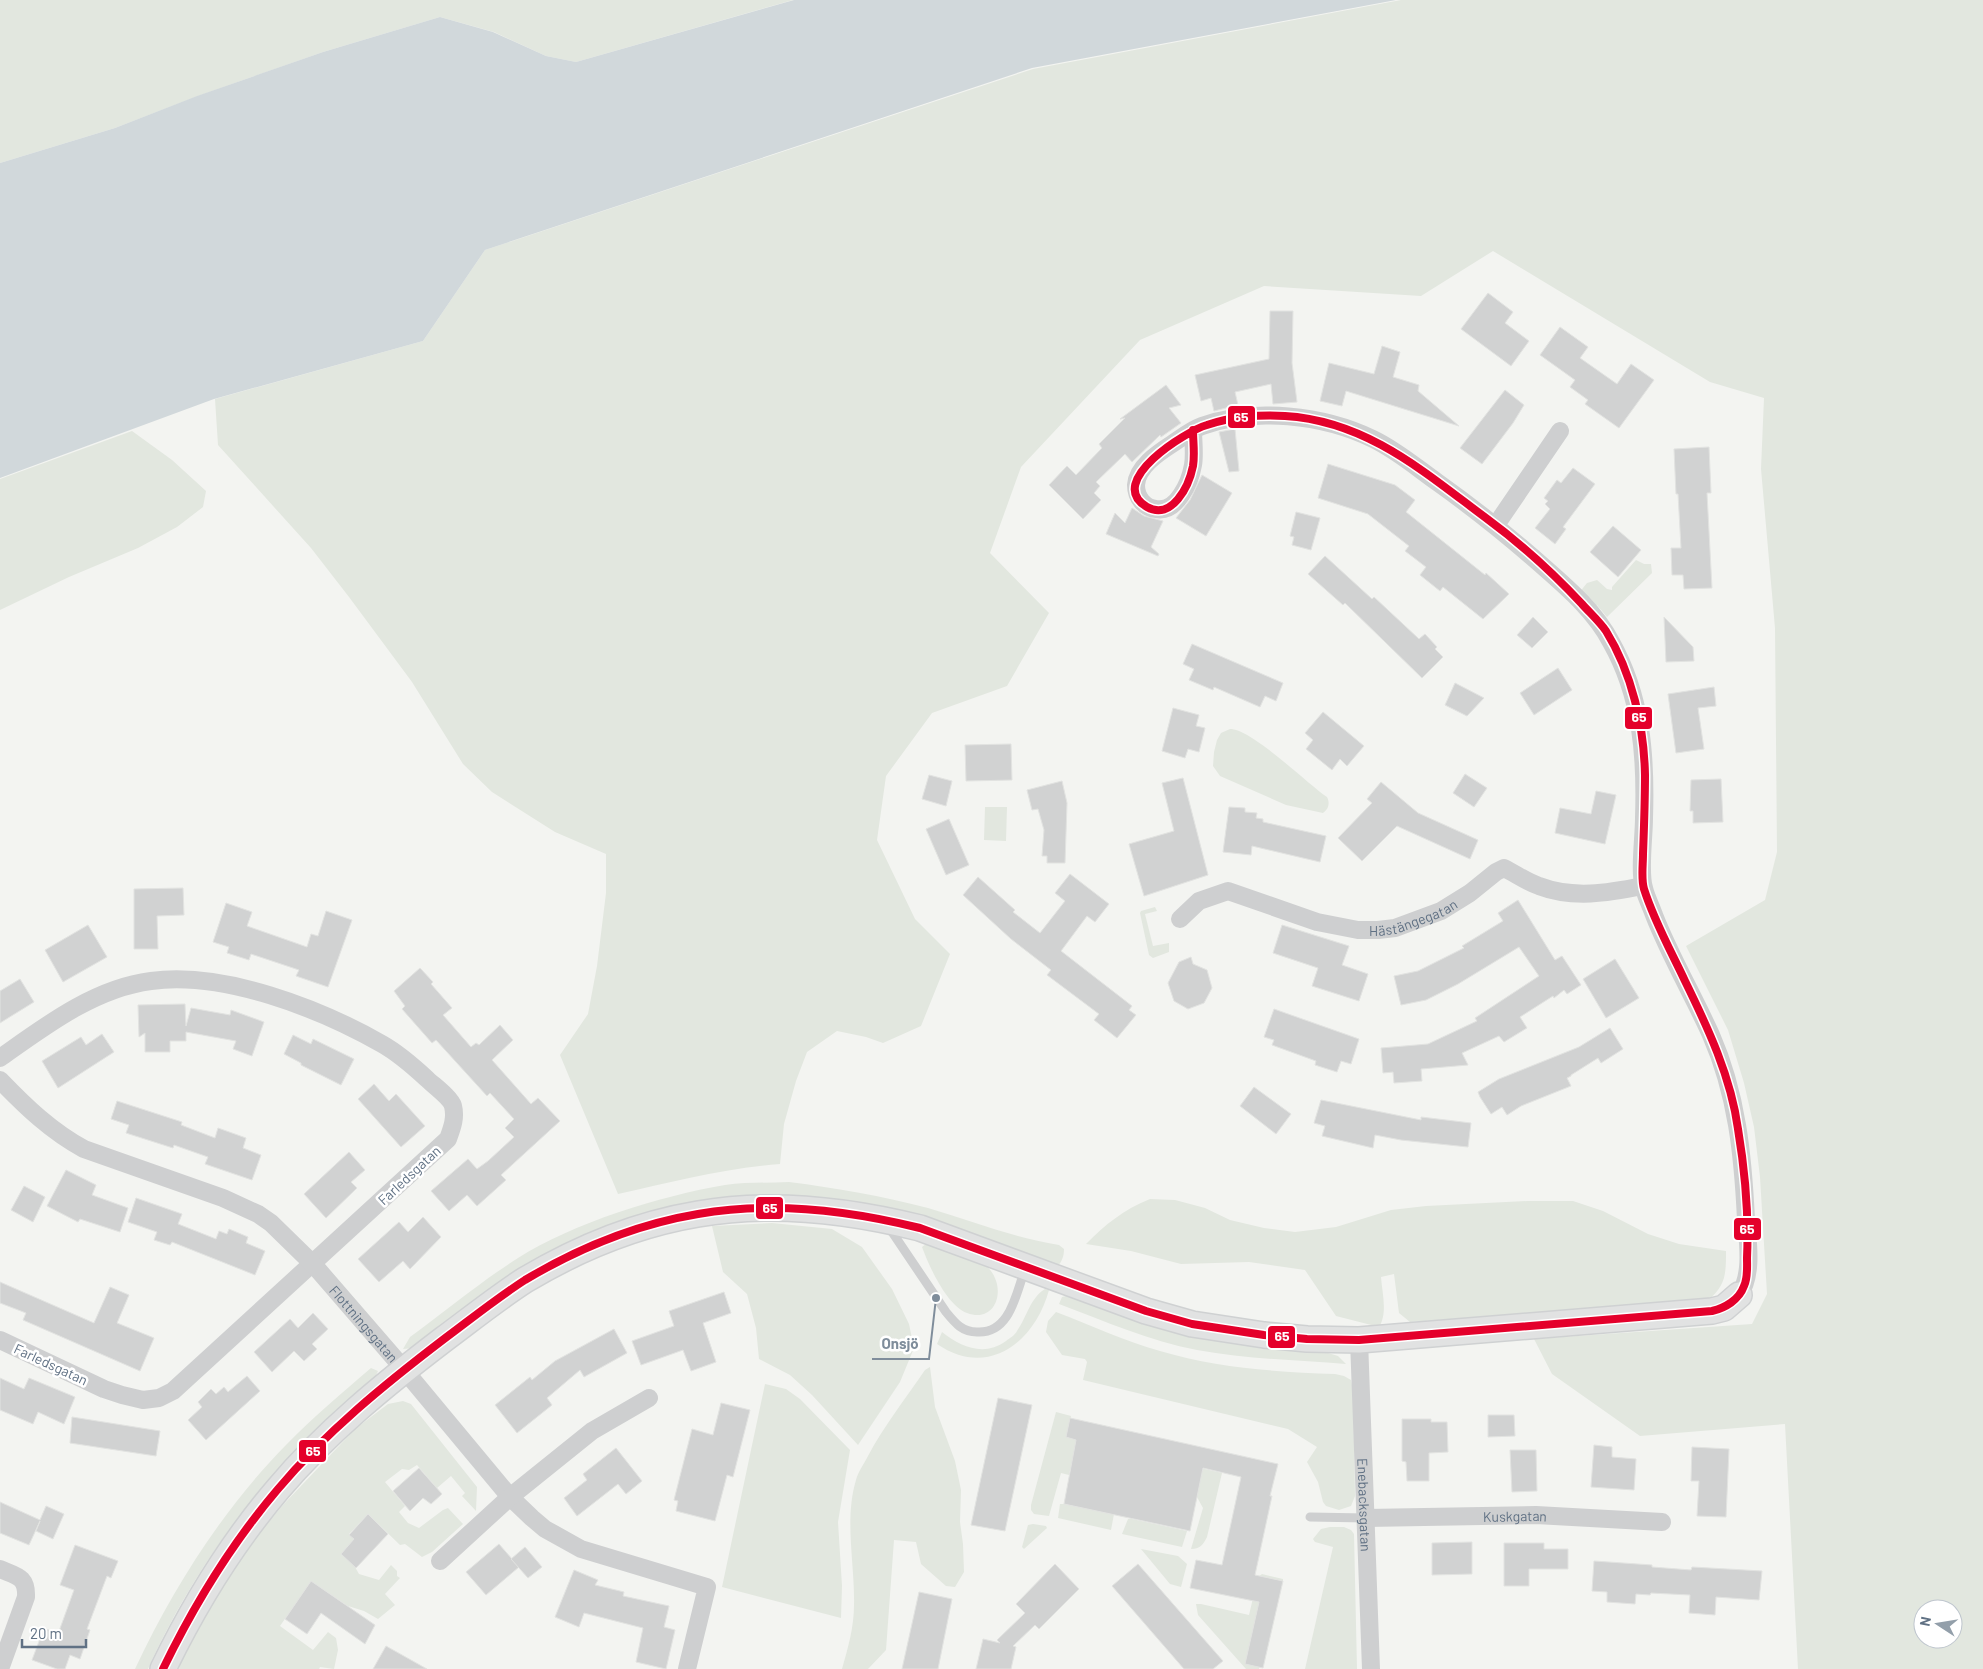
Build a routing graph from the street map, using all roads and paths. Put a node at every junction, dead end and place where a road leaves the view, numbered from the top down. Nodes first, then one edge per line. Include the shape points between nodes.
1 (1193, 430) dead end
2 (1560, 431) dead end
3 (1496, 525) junction
4 (1643, 886) junction
5 (1180, 919) dead end
6 (0, 1058) edge
7 (0, 1080) edge
8 (882, 1218) junction
9 (313, 1264) junction
10 (1026, 1267) junction
11 (1739, 1295) joint
12 (0, 1340) edge
13 (1359, 1340) junction
14 (404, 1370) junction
15 (650, 1398) dead end
16 (510, 1498) junction
17 (1310, 1517) dead end
18 (1366, 1518) junction
19 (1662, 1522) dead end
20 (440, 1561) dead end
21 (0, 1569) edge
22 (0, 1669) edge
23 (163, 1669) edge
24 (687, 1669) edge
25 (1370, 1669) edge

1 - 3 street via 1216,422 1285,416 1351,430 1393,450
2 - 3 street
3 - 4 street via 1568,589 1604,628 1617,652 1634,697 1644,751
4 - 5 street, Hästängegatan via 1612,892 1555,892 1504,868 1441,911 1395,928 1358,930 1317,922 1228,891 1199,902
4 - 11 street via 1712,1039 1738,1125 1748,1245 1746,1277
6 - 9 street, Farledsgatan via 104,993 152,980 175,979 232,985 268,996 344,1024 383,1044 412,1065 452,1104 454,1120 448,1139
7 - 9 street, Flottningsgatan via 64,1138 97,1155 223,1198 258,1214 272,1223
8 - 10 street via 920,1228
8 - 10 lane via 946,1312 956,1325 968,1332 995,1330 1006,1318
8 - 14 street via 816,1209 756,1209 698,1214 645,1227 571,1255 525,1281
9 - 12 street, Farledsgatan via 173,1391 158,1398 143,1400 112,1392
9 - 14 street, Flottningsgatan
10 - 13 street via 1146,1311 1192,1324 1272,1336
11 - 13 street via 1724,1308 1712,1311
13 - 18 street, Enebacksgatan
14 - 16 street, Flottningsgatan
14 - 23 street via 339,1426 278,1489 209,1584
15 - 16 street via 592,1432
16 - 20 street
16 - 24 street, Flottningsgatan via 545,1529 581,1549 708,1587
17 - 18 lane
18 - 19 street, Kuskgatan via 1536,1515
18 - 25 street, Enebacksgatan
21 - 22 street via 22,1579 26,1597

